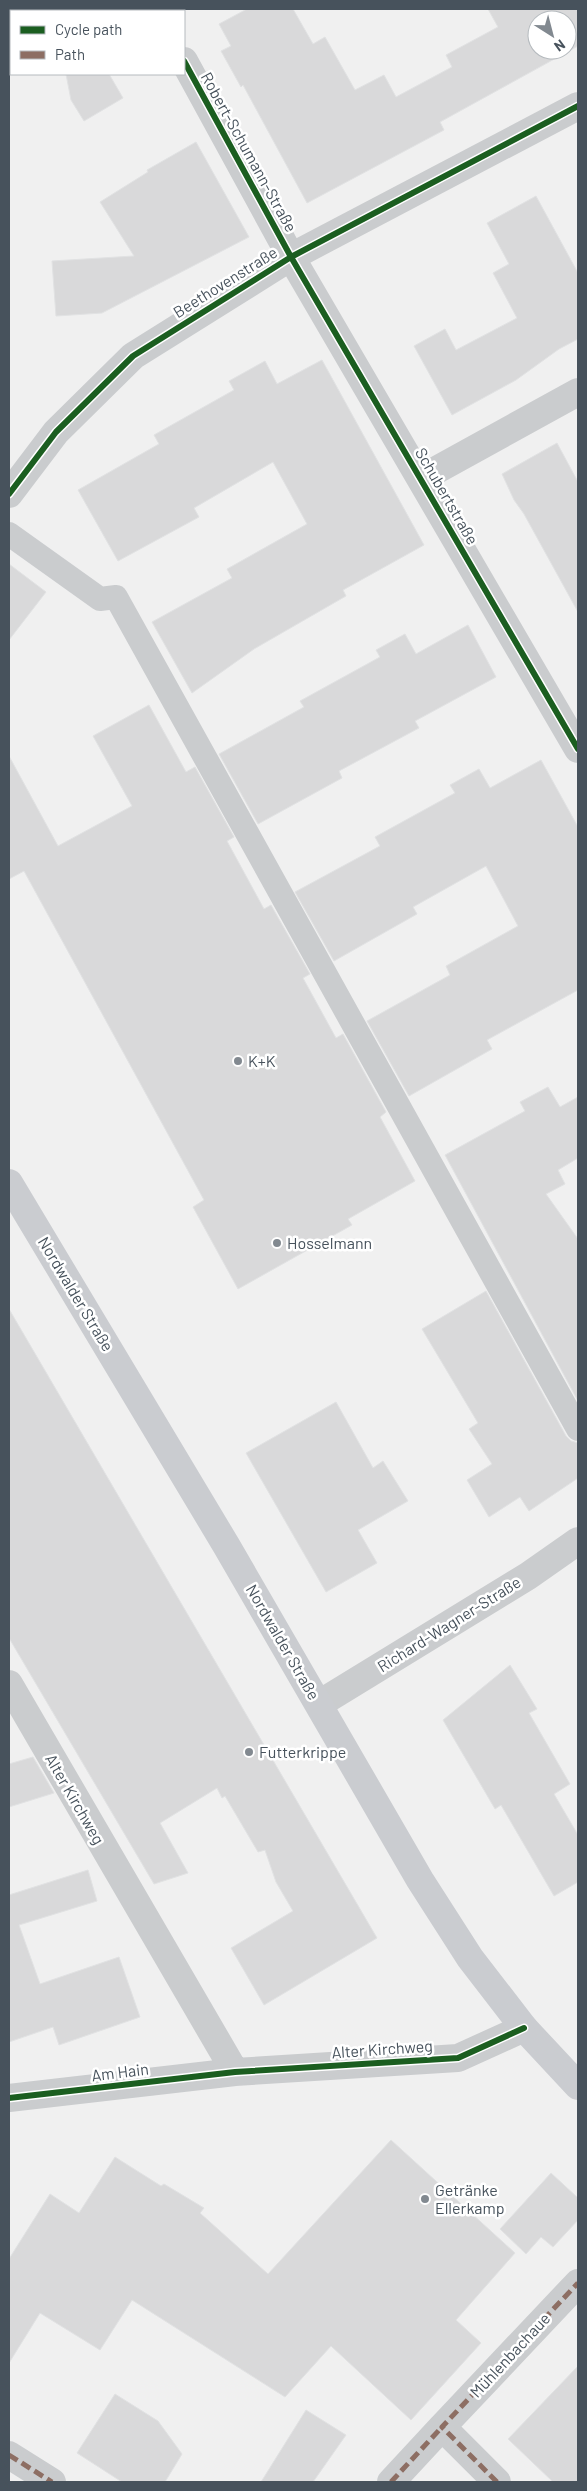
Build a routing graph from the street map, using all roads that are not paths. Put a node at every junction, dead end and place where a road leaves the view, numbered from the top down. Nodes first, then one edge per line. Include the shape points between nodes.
1 (185, 63) edge
2 (578, 106) edge
3 (291, 257) junction
4 (578, 392) edge
5 (422, 478) junction
6 (9, 494) edge
7 (9, 534) edge
8 (578, 749) edge
9 (9, 1183) edge
10 (578, 1429) edge
11 (578, 1541) edge
12 (9, 1684) edge
13 (319, 1704) junction
14 (524, 2028) junction
15 (235, 2072) junction
16 (578, 2086) edge
17 (9, 2098) edge
18 (578, 2283) edge
19 (442, 2427) junction
20 (9, 2455) edge
21 (52, 2482) edge
22 (391, 2482) edge
23 (497, 2482) edge

1 - 3 street, Robert-Schumann-Straße
2 - 3 street, Beethovenstraße
3 - 5 street, Schubertstraße
3 - 6 street, Beethovenstraße via 132,356 56,432
4 - 5 street, Schubertstraße
5 - 8 street, Schubertstraße
7 - 10 lane via 100,599 116,597
9 - 13 main road, Nordwalder Straße
11 - 13 street, Richard-Wagner-Straße via 528,1576
12 - 15 street, Alter Kirchweg
13 - 14 main road, Nordwalder Straße via 425,1888 470,1958
14 - 15 street, Alter Kirchweg via 458,2058
14 - 16 main road, Nordwalder Straße
15 - 17 street, Am Hain
18 - 19 street, Mühlenbachaue
19 - 22 street, Mühlenbachaue
19 - 23 street
20 - 21 street

